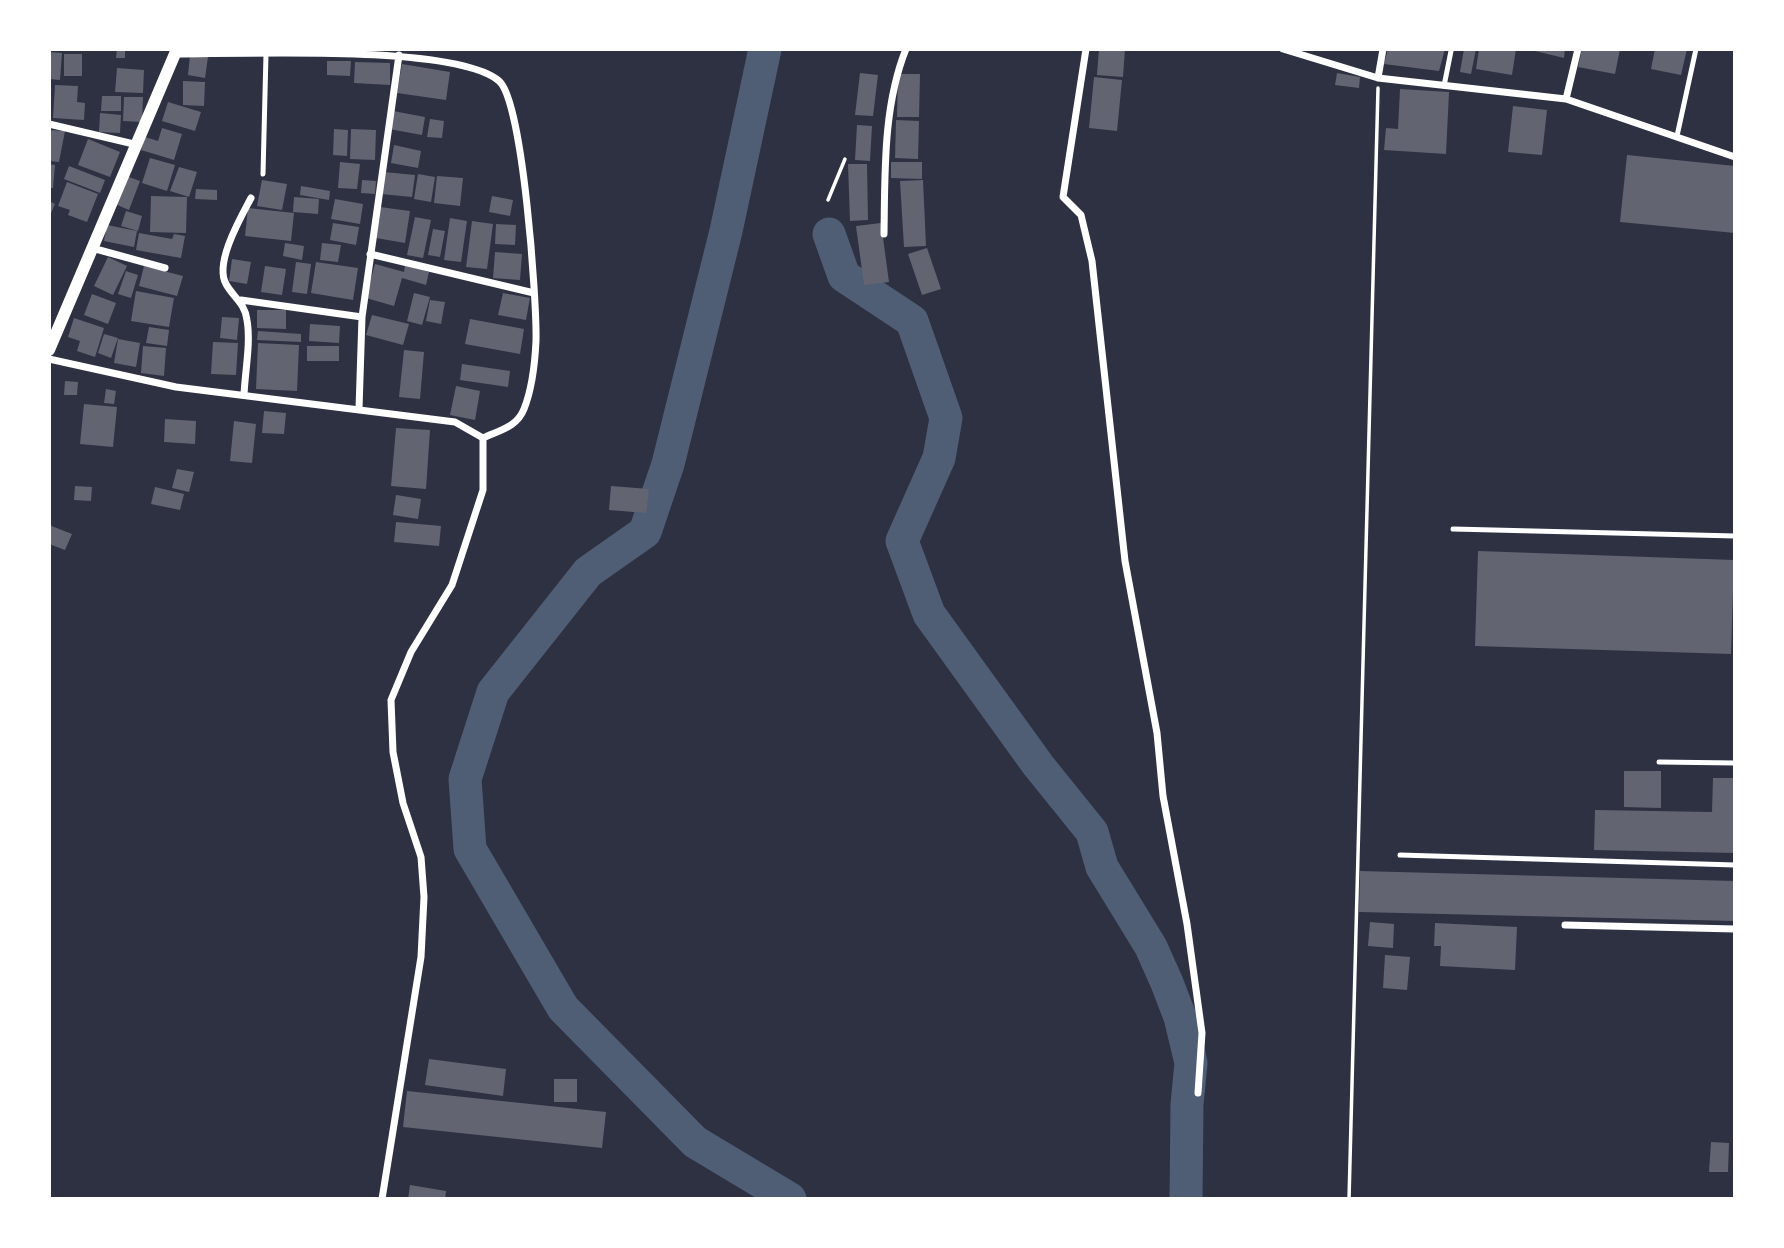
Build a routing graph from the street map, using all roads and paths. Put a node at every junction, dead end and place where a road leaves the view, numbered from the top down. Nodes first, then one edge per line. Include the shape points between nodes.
1 (906, 49) edge
2 (1086, 49) edge
3 (1283, 49) edge
4 (1383, 49) edge
5 (1578, 49) edge
6 (1696, 49) edge
7 (176, 51) edge
8 (1451, 51) dead end
9 (266, 54) junction
10 (399, 55) junction
11 (1378, 78) junction
12 (1444, 86) junction
13 (1566, 99) junction
14 (49, 124) edge
15 (1677, 136) junction
16 (139, 145) junction
17 (1735, 158) edge
18 (845, 159) dead end
19 (263, 174) dead end
20 (251, 198) dead end
21 (828, 200) dead end
22 (884, 234) dead end
23 (91, 248) junction
24 (370, 254) junction
25 (165, 268) dead end
26 (534, 293) junction
27 (241, 300) junction
28 (362, 317) junction
29 (49, 350) edge
30 (49, 359) edge
31 (244, 395) junction
32 (359, 409) junction
33 (483, 438) junction
34 (1453, 529) dead end
35 (1735, 536) edge
36 (1659, 762) dead end
37 (1735, 763) edge
38 (1400, 855) dead end
39 (1735, 865) edge
40 (1565, 925) dead end
41 (1735, 929) edge
42 (1198, 1093) dead end
43 (382, 1199) edge
44 (1349, 1199) edge

1 - 22 street via 892,104
2 - 42 street via 1063,197 1081,215 1093,261 1127,574 1157,733 1202,1033
3 - 11 street
4 - 11 street
5 - 13 street
6 - 15 lane
7 - 9 street
7 - 16 street
8 - 12 lane
9 - 10 street
9 - 19 lane
10 - 24 street
10 - 26 street via 487,73 502,82 512,102
11 - 12 street
11 - 44 path
12 - 13 street
13 - 15 street
14 - 16 street
15 - 17 street
16 - 23 street
18 - 21 path
20 - 27 street via 229,240 223,279
23 - 25 street
23 - 29 street
24 - 26 street
24 - 28 street
26 - 33 street via 536,343 524,410 516,424
27 - 28 street
27 - 31 street via 247,319
28 - 32 street
30 - 31 street via 176,387
31 - 32 street
32 - 33 street via 455,422
33 - 43 street via 483,490 452,584 411,652 391,701 393,752 421,857 424,897 421,957
34 - 35 lane
36 - 37 lane
38 - 39 lane
40 - 41 street

